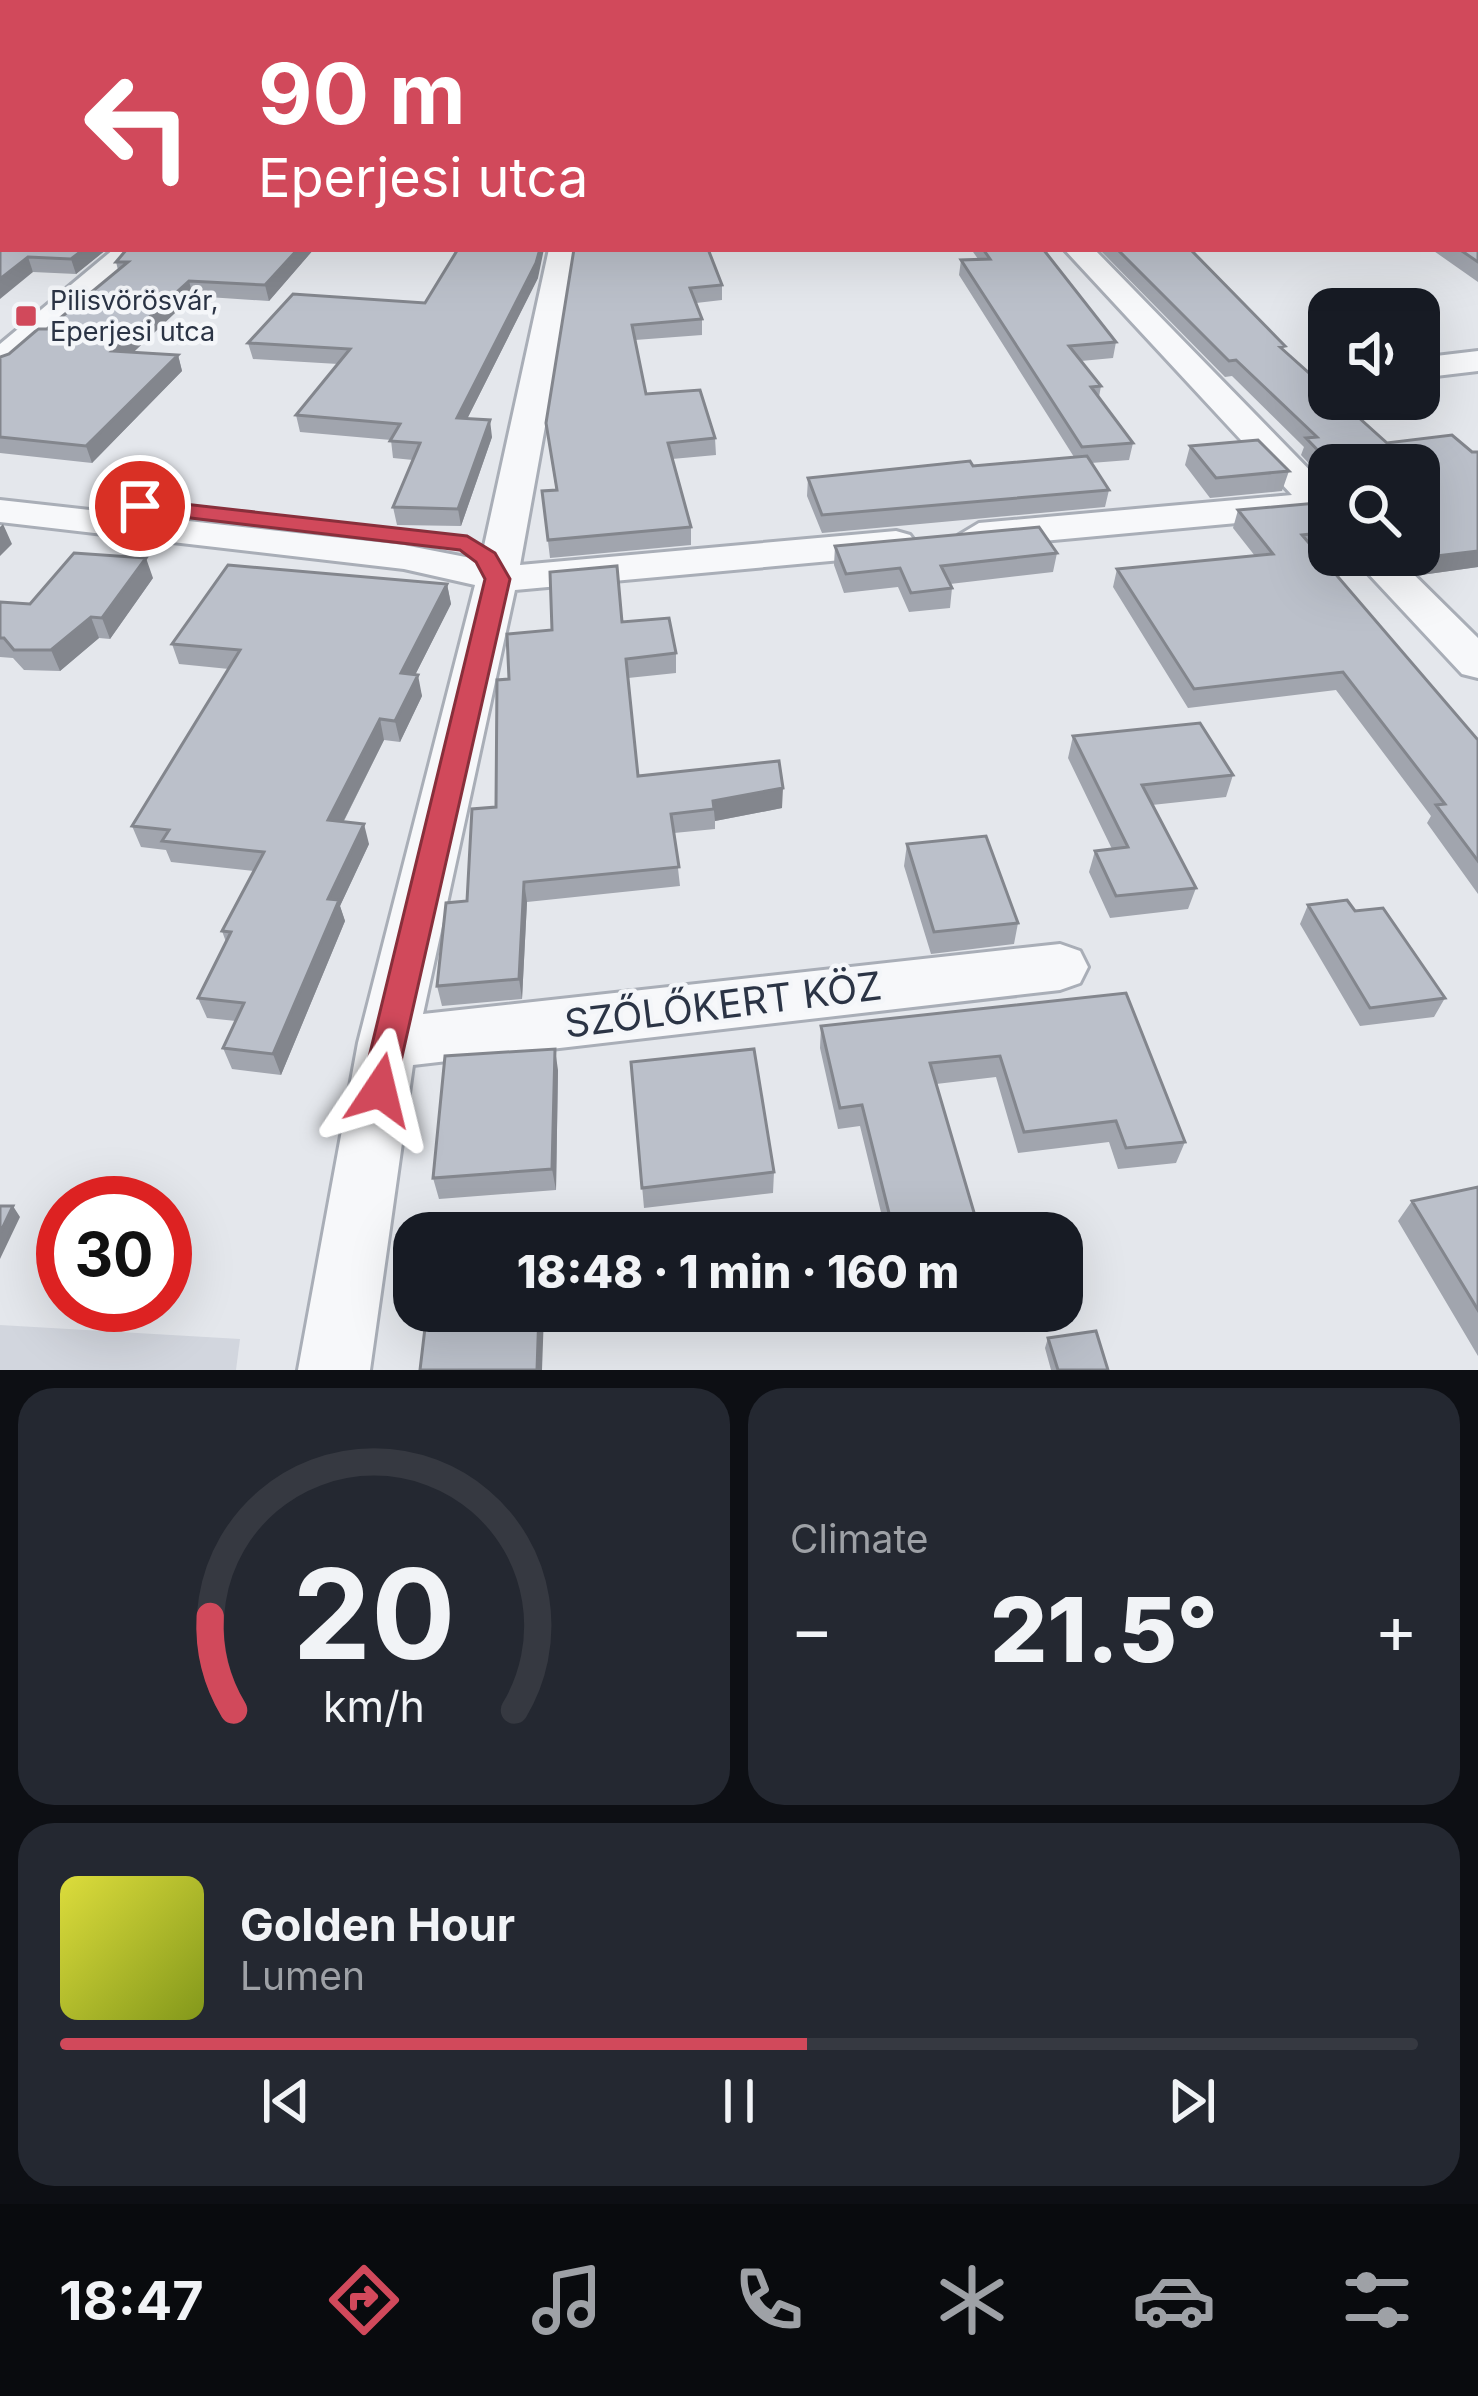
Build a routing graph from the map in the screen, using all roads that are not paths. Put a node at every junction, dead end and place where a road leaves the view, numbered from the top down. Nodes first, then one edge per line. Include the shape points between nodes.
1 (127, 252) edge
2 (561, 252) edge
3 (1081, 252) edge
4 (0, 360) edge
5 (1478, 361) edge
6 (1440, 366) edge
7 (1308, 490) edge
8 (0, 491) edge
9 (1308, 509) edge
10 (0, 511) edge
11 (1392, 576) edge
12 (497, 579) junction
13 (1478, 664) edge
14 (1060, 967) dead end
15 (387, 1043) junction
16 (334, 1370) edge

1 - 4 street
2 - 12 street
3 - 7 street
5 - 6 street
8 - 12 street via 467,543
9 - 12 street
10 - 12 street via 404,556
11 - 13 street
12 - 15 street
14 - 15 street, SZŐLŐKERT KÖZ
15 - 16 street

